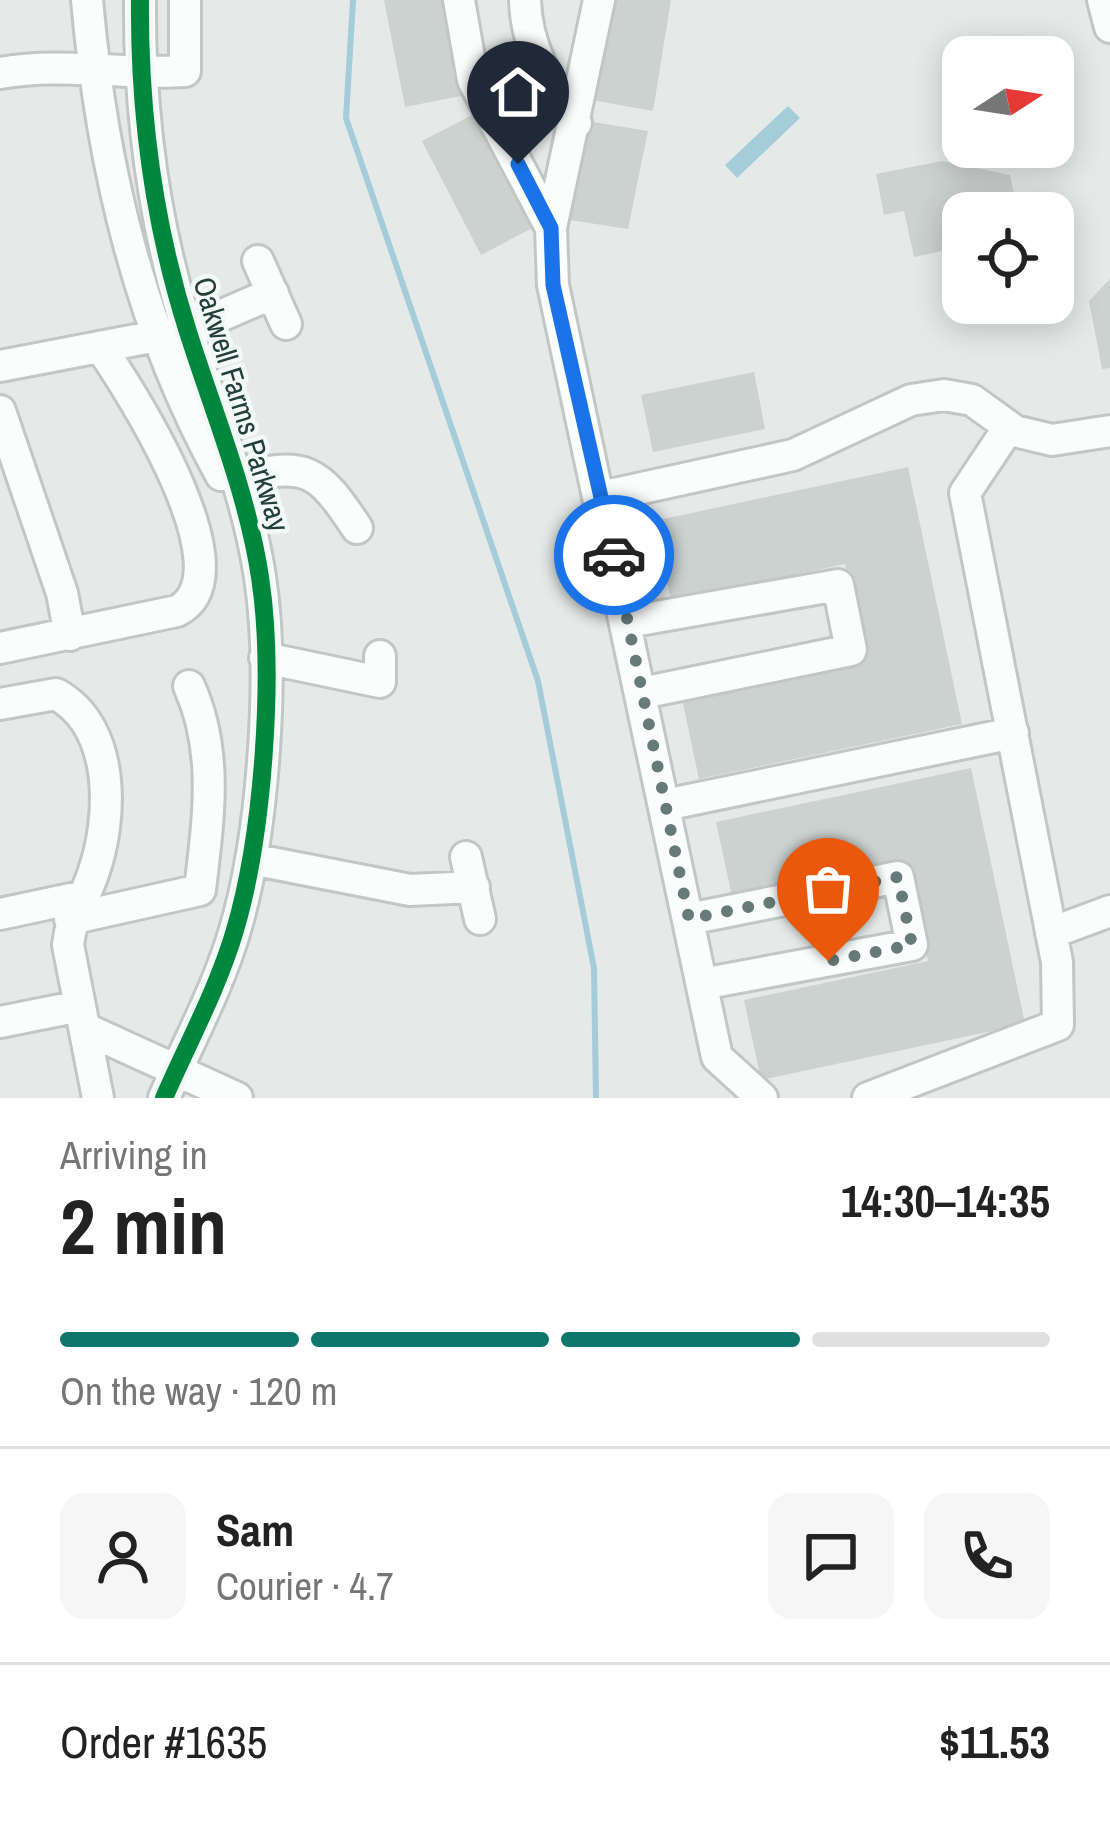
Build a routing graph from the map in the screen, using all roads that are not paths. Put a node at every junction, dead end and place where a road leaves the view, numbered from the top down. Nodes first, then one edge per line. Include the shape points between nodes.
1 (87, 0) edge
2 (140, 0) edge
3 (185, 0) edge
4 (459, 0) edge
5 (525, 0) edge
6 (599, 0) edge
7 (1103, 0) edge
8 (1110, 27) edge
9 (97, 70) junction
10 (0, 73) edge
11 (141, 74) junction
12 (576, 123) junction
13 (551, 228) junction
14 (258, 261) dead end
15 (273, 293) junction
16 (286, 324) dead end
17 (188, 330) junction
18 (154, 338) junction
19 (101, 349) junction
20 (0, 366) edge
21 (0, 411) edge
22 (1009, 427) junction
23 (1110, 431) edge
24 (238, 478) junction
25 (601, 497) junction
26 (250, 527) junction
27 (357, 528) dead end
28 (628, 622) junction
29 (70, 635) junction
30 (0, 648) edge
31 (380, 656) dead end
32 (265, 658) junction
33 (189, 686) dead end
34 (642, 694) junction
35 (0, 704) edge
36 (1012, 734) junction
37 (665, 805) junction
38 (251, 859) junction
39 (75, 908) junction
40 (1110, 910) edge
41 (0, 914) edge
42 (480, 919) dead end
43 (689, 919) junction
44 (1051, 933) junction
45 (702, 984) junction
46 (84, 1018) junction
47 (0, 1022) edge
48 (170, 1084) edge
49 (98, 1098) edge
50 (237, 1098) edge
51 (762, 1098) edge
52 (868, 1098) edge

1 - 9 street, Oakwell Farms Parkway
2 - 11 street, Oakwell Farms Parkway
3 - 11 street via 185,71
4 - 13 street via 473,80
5 - 12 street via 548,85
6 - 12 street
7 - 8 street
9 - 10 street
9 - 11 street
9 - 18 street, Oakwell Farms Parkway via 114,182
11 - 17 street, Oakwell Farms Parkway via 159,223
12 - 13 street
13 - 25 street via 553,285
14 - 15 street
15 - 16 street
15 - 17 street
17 - 18 street
17 - 24 street, Oakwell Farms Parkway
18 - 19 street
18 - 26 street, Oakwell Farms Parkway
19 - 20 street
19 - 29 street via 166,457 200,568 194,596 177,611
21 - 29 street
22 - 23 street via 1052,440
22 - 25 street via 972,400 927,398 793,455
22 - 36 street via 965,493
24 - 26 street, Oakwell Farms Parkway
24 - 27 street via 282,468 308,472
25 - 28 street
26 - 32 street, Oakwell Farms Parkway
28 - 34 street
28 - 34 street via 838,585 851,650
29 - 30 street
31 - 32 street via 380,682
32 - 38 street, Oakwell Farms Parkway
33 - 39 street via 208,741 210,776 200,890
34 - 37 street
35 - 39 street via 56,694 97,743 106,804 98,856
36 - 37 street
36 - 44 street
37 - 43 street
38 - 42 street via 410,890 470,872
38 - 48 street, Oakwell Farms Parkway via 222,970
39 - 41 street
39 - 46 street via 68,944
40 - 44 street
43 - 45 street
43 - 45 street via 898,877 912,945
44 - 52 street via 1058,1025
45 - 51 street via 717,1058
46 - 47 street
46 - 48 street
46 - 49 street
48 - 50 street

